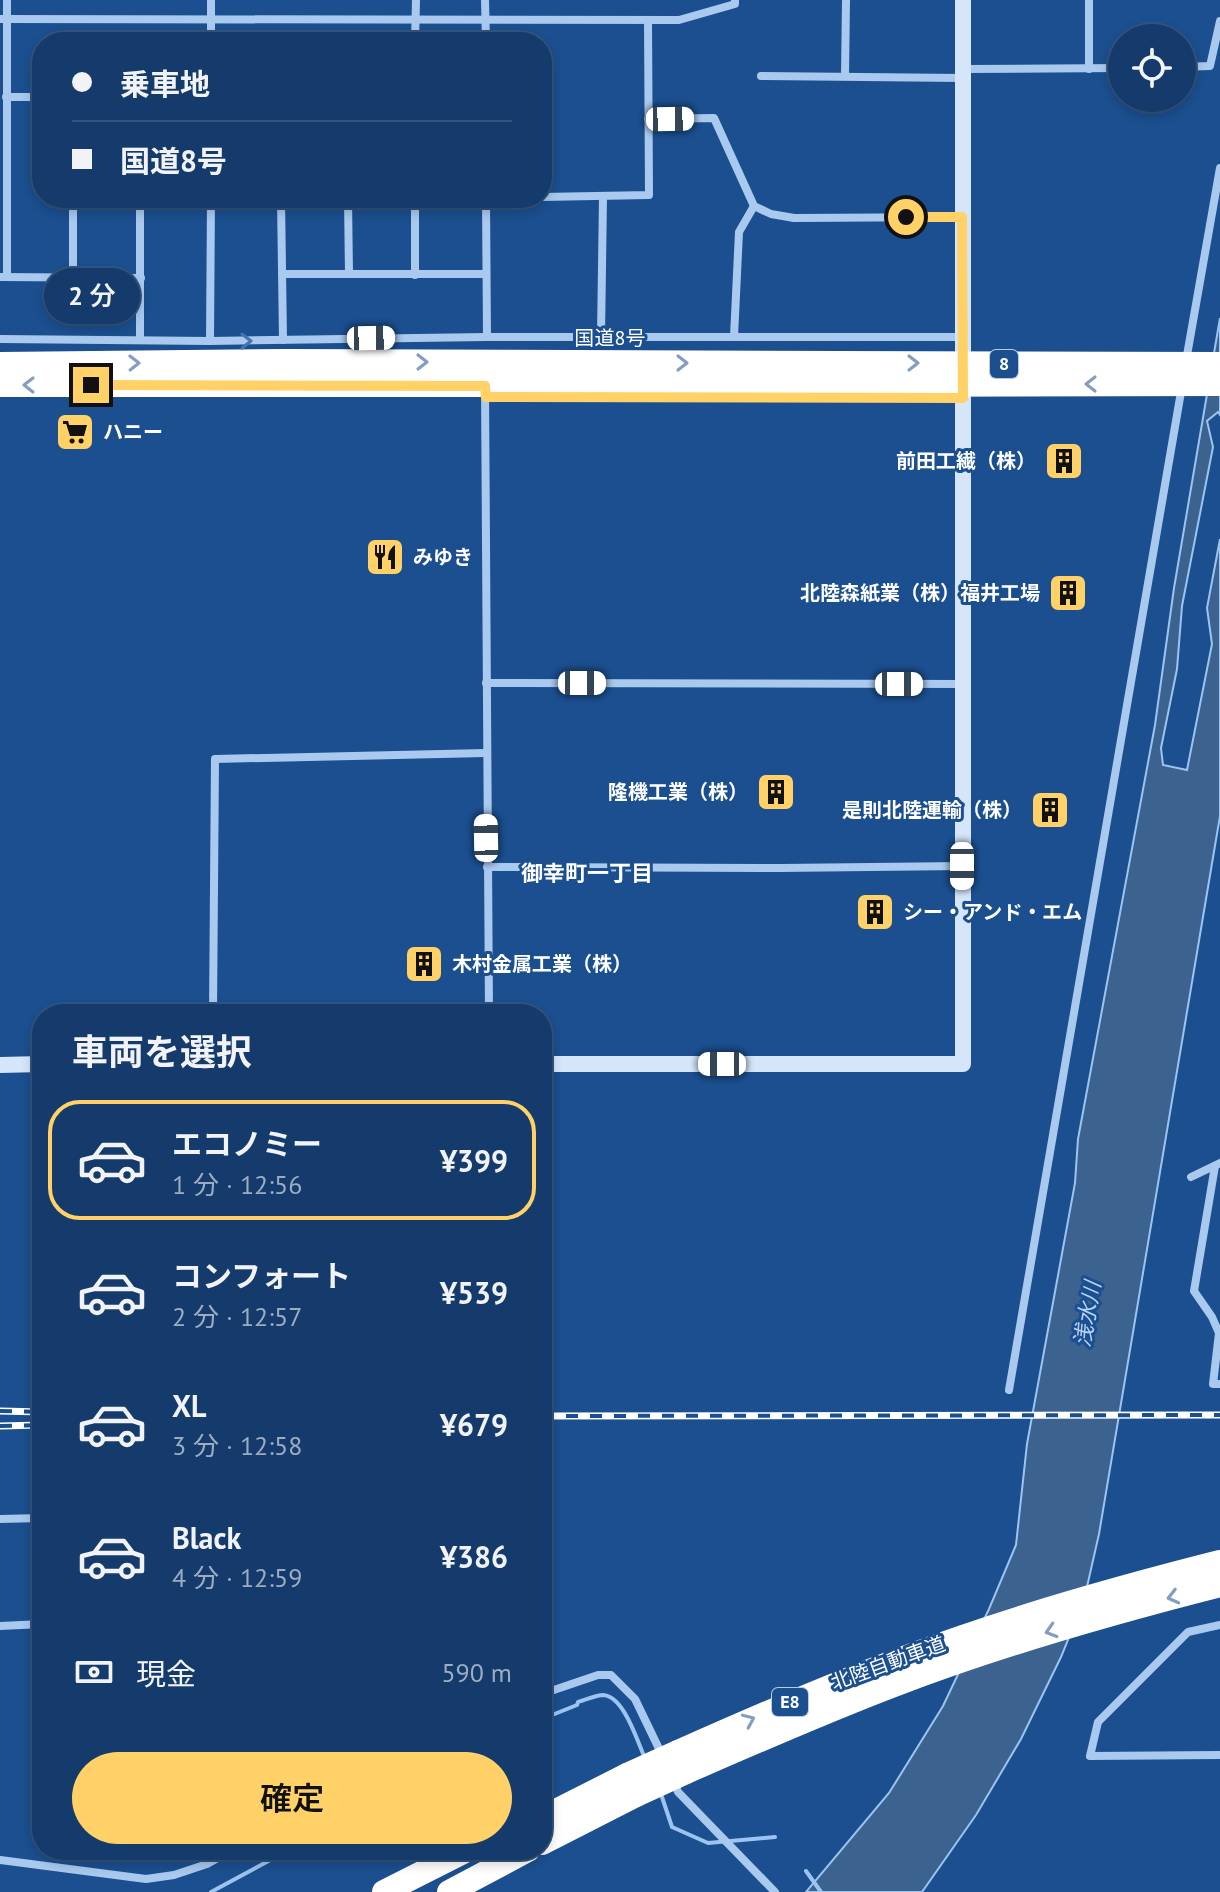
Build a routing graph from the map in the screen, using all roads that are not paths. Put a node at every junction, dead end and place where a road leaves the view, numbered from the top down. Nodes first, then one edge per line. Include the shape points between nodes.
1 (7, 0) edge
2 (211, 0) edge
3 (416, 0) edge
4 (485, 0) edge
5 (735, 0) edge
6 (846, 0) edge
7 (963, 0) edge
8 (1089, 0) edge
9 (211, 18) junction
10 (3, 19) edge
11 (486, 19) junction
12 (415, 20) junction
13 (648, 20) junction
14 (1220, 21) edge
15 (211, 32) edge
16 (415, 32) edge
17 (486, 32) edge
18 (1196, 66) edge
19 (1108, 68) edge
20 (1089, 69) junction
21 (963, 73) junction
22 (761, 76) dead end
23 (845, 76) junction
24 (6, 97) junction
25 (32, 97) edge
26 (648, 119) junction
27 (1220, 168) edge
28 (552, 197) edge
29 (603, 197) junction
30 (754, 206) junction
31 (73, 208) edge
32 (140, 208) edge
33 (211, 208) edge
34 (281, 208) edge
35 (348, 208) edge
36 (415, 208) edge
37 (486, 208) edge
38 (962, 217) junction
39 (282, 274) junction
40 (349, 274) junction
41 (486, 274) junction
42 (415, 275) junction
43 (73, 276) junction
44 (3, 277) edge
45 (141, 278) junction
46 (601, 336) junction
47 (487, 337) junction
48 (734, 337) junction
49 (962, 337) junction
50 (0, 339) edge
51 (140, 340) junction
52 (283, 340) junction
53 (210, 341) junction
54 (0, 364) edge
55 (1220, 364) edge
56 (835, 374) junction
57 (1220, 384) edge
58 (0, 385) edge
59 (490, 393) junction
60 (634, 397) dead end
61 (963, 398) junction
62 (486, 683) junction
63 (963, 684) junction
64 (485, 753) junction
65 (962, 866) junction
66 (487, 867) junction
67 (213, 1004) edge
68 (489, 1004) edge
69 (32, 1064) edge
70 (552, 1064) edge
71 (0, 1065) edge
72 (1217, 1165) edge
73 (1191, 1177) dead end
74 (1220, 1384) edge
75 (1009, 1390) dead end
76 (32, 1518) edge
77 (0, 1519) edge
78 (1220, 1562) edge
79 (1220, 1585) edge
80 (1129, 1597) junction
81 (32, 1624) edge
82 (1220, 1625) edge
83 (0, 1626) edge
84 (552, 1691) edge
85 (1220, 1755) edge
86 (682, 1762) junction
87 (552, 1819) edge
88 (0, 1860) edge
89 (214, 1860) edge
90 (447, 1860) edge
91 (460, 1860) edge
92 (509, 1860) edge
93 (519, 1860) edge
94 (771, 1888) edge
95 (384, 1892) edge
96 (400, 1892) edge
97 (449, 1892) edge
98 (468, 1892) edge
99 (759, 1892) edge

1 - 10 street
2 - 9 street
3 - 12 street
4 - 11 street
5 - 13 street via 679,20
6 - 23 street
7 - 21 street
8 - 20 street
9 - 10 street
9 - 12 street
9 - 15 street
10 - 24 street
11 - 12 street
11 - 13 street
11 - 17 street
12 - 16 street
13 - 26 street
14 - 18 street via 1210,66
19 - 20 street
20 - 21 street
21 - 23 street
21 - 38 street
22 - 23 street
24 - 25 street
24 - 44 street
26 - 29 street via 649,195
26 - 30 street via 714,118
27 - 75 street
28 - 29 street
29 - 46 street
30 - 38 street via 794,218
30 - 48 street via 739,232
31 - 43 street
32 - 45 street
33 - 53 street
34 - 39 street
35 - 40 street
36 - 42 street
37 - 41 street
38 - 49 street
39 - 40 street
39 - 52 street
40 - 42 street
41 - 42 street
41 - 47 street
43 - 44 street
43 - 45 street
45 - 51 street
46 - 47 street
46 - 48 street
47 - 52 street
48 - 49 street
49 - 61 street
50 - 51 street
51 - 53 street
53 -> 52 street
54 -> 56 highway, 国道8号 / 8 via 286,361
56 -> 55 highway, 国道8号 / 8, bridge
57 -> 56 highway, 国道8号 / 8, bridge
56 - 59 highway, 国道8号 / 8
59 -> 58 highway, 国道8号 / 8
59 - 62 street
60 - 61 street
61 - 63 street
62 - 63 street
62 - 64 street
63 - 65 street
64 - 66 street
64 - 67 street via 215,759
65 - 66 street
65 - 70 street via 963,1064
66 - 68 street
69 - 71 street
72 - 73 street
72 - 74 street via 1194,1291 1219,1333 1213,1384
76 - 77 street
78 - 80 highway, 北陸自動車道 / E8
79 -> 80 highway, 北陸自動車道 / E8
80 -> 86 highway, 北陸自動車道 / E8
86 -> 80 highway, 北陸自動車道 / E8 via 787,1704 905,1657 1026,1616
81 - 83 street
82 - 85 street via 1188,1632 1098,1722 1090,1756
84 - 94 street via 611,1675 635,1699 678,1792
86 - 87 highway, 北陸自動車道 / E8, bridge
88 - 89 street via 146,1879
90 - 95 highway
91 - 96 highway
92 - 97 highway
93 - 98 highway
94 - 99 street

